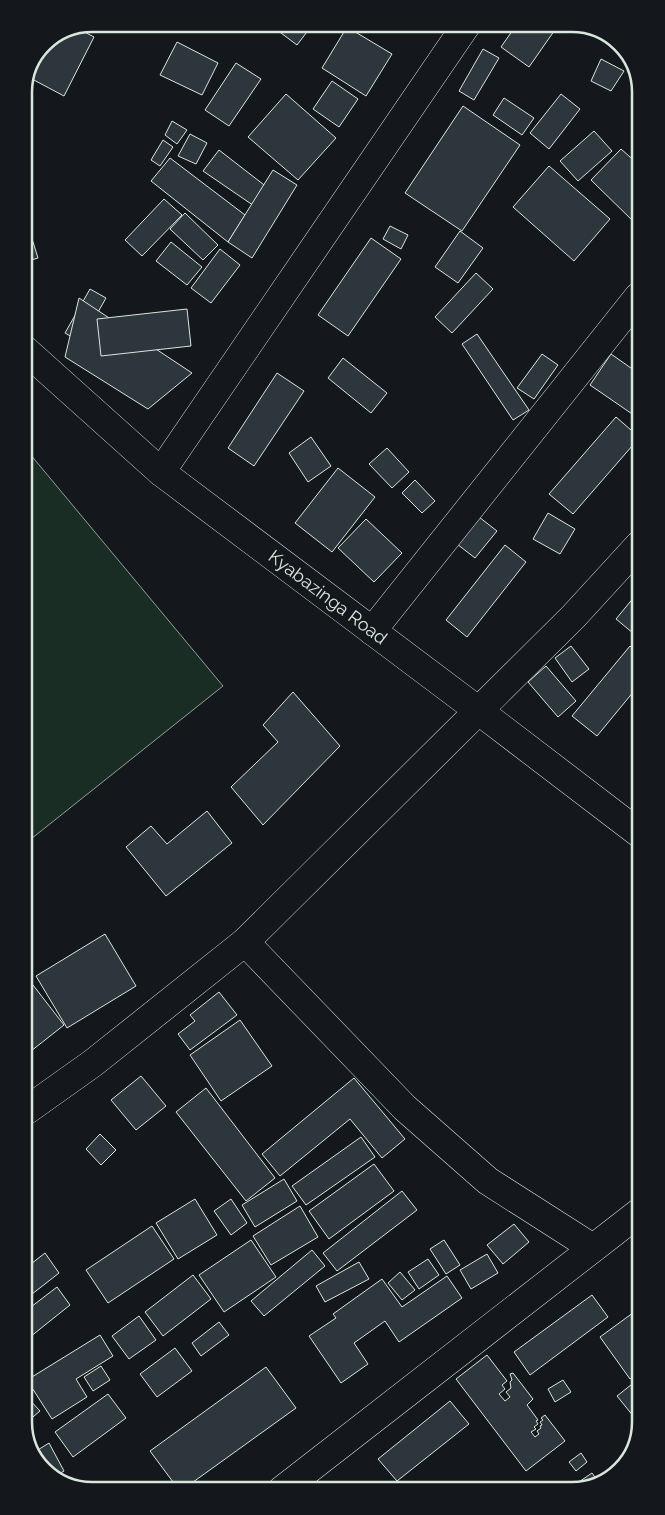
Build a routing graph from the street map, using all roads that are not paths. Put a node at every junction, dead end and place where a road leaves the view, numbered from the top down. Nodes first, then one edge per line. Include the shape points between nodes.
1 (461, 33) edge
2 (632, 305) edge
3 (33, 357) edge
4 (161, 472) junction
5 (632, 553) edge
6 (372, 631) junction
7 (479, 710) junction
8 (632, 828) edge
9 (245, 942) junction
10 (32, 1106) edge
11 (632, 1218) edge
12 (593, 1248) junction
13 (295, 1482) edge

1 - 4 street
2 - 6 street
3 - 4 street, Kyabazinga Road
4 - 6 street, Kyabazinga Road
5 - 7 street via 573,618
6 - 7 street, Kyabazinga Road
7 - 8 street, Kyabazinga Road
7 - 9 street
9 - 10 street via 92,1064
9 - 12 street via 405,1108 481,1175
11 - 12 street
12 - 13 street

